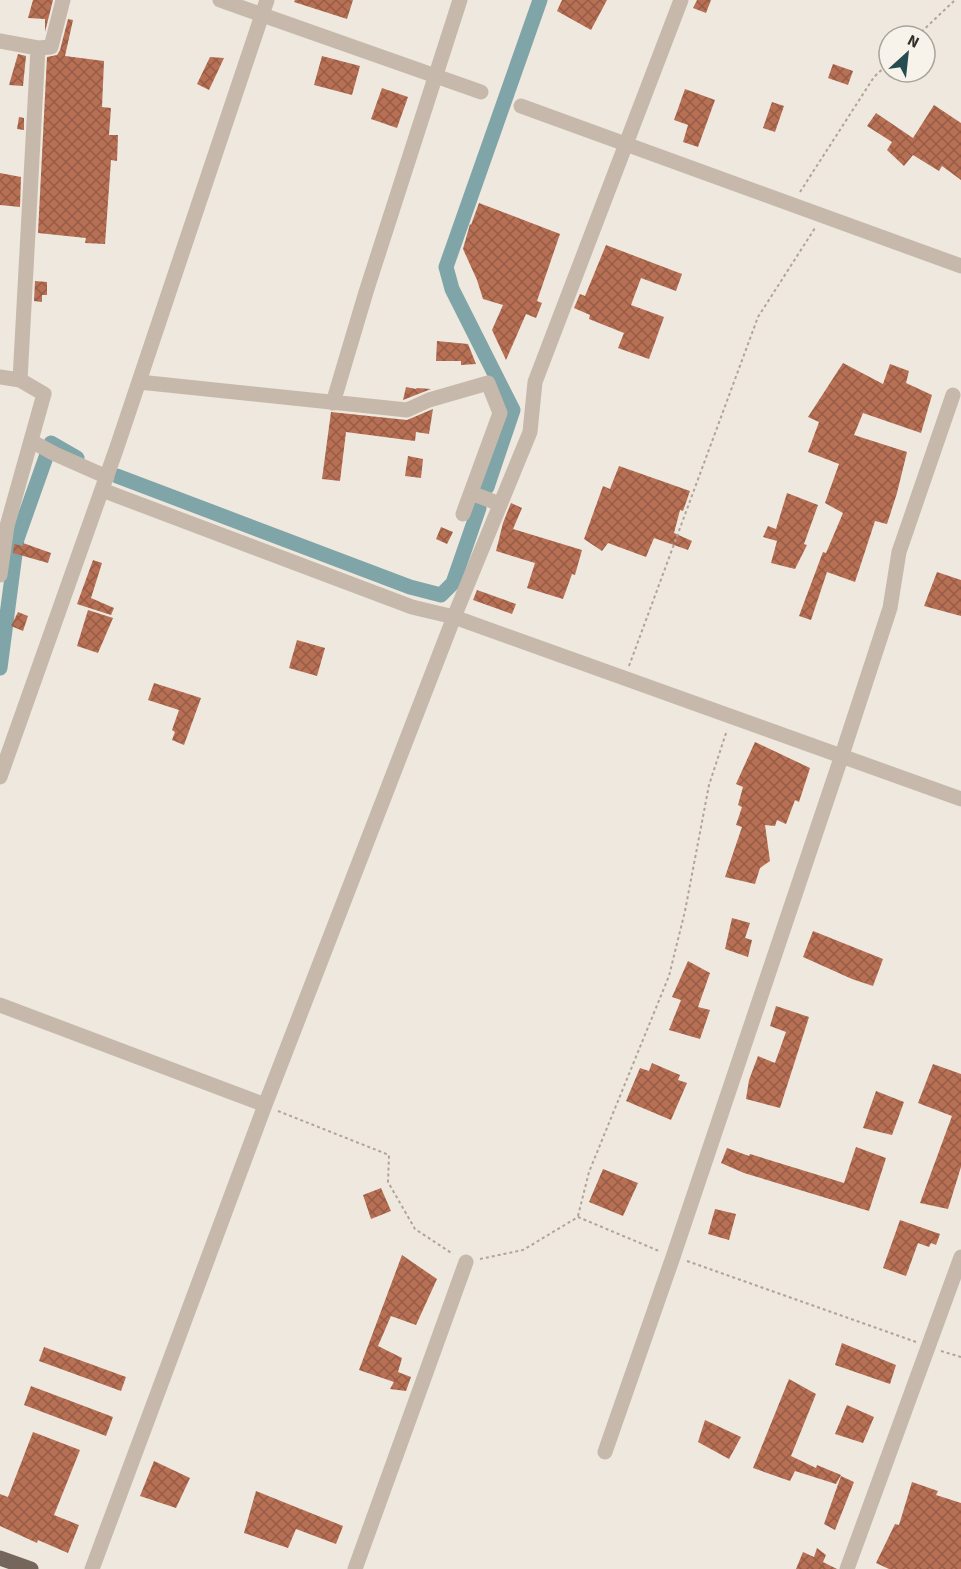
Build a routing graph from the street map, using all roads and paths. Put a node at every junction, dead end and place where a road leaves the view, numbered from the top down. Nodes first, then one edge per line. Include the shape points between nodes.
1 (63, 0) edge
2 (220, 0) edge
3 (460, 0) edge
4 (681, 0) edge
5 (955, 0) edge
6 (265, 7) edge
7 (930, 24) edge
8 (0, 41) edge
9 (38, 48) junction
10 (877, 74) edge
11 (436, 76) junction
12 (481, 92) dead end
13 (521, 106) dead end
14 (626, 144) junction
15 (792, 204) junction
16 (823, 216) junction
17 (961, 266) edge
18 (0, 377) edge
19 (20, 380) junction
20 (139, 382) junction
21 (952, 395) dead end
22 (333, 403) junction
23 (36, 443) junction
24 (104, 483) junction
25 (471, 493) junction
26 (500, 504) junction
27 (464, 514) dead end
28 (0, 562) edge
29 (0, 575) edge
30 (454, 617) junction
31 (625, 678) junction
32 (732, 716) junction
33 (842, 755) junction
34 (0, 777) edge
35 (961, 799) edge
36 (0, 1005) edge
37 (265, 1105) junction
38 (578, 1217) junction
39 (673, 1257) junction
40 (961, 1257) edge
41 (466, 1262) junction
42 (930, 1347) junction
43 (961, 1358) edge
44 (604, 1452) dead end
45 (0, 1558) edge
46 (31, 1569) edge
47 (92, 1569) edge
48 (355, 1569) edge
49 (847, 1569) edge

1 - 9 street via 51,47
2 - 6 street
3 - 11 street
4 - 14 street
5 - 7 path
6 - 11 street
6 - 20 street
8 - 9 street
9 - 19 street
10 - 15 path
11 - 12 street
11 - 22 street
13 - 14 street
14 - 15 street
14 - 26 street via 535,382 530,432
15 - 16 street
16 - 17 street
16 - 31 path via 758,317
18 - 19 street
19 - 23 street via 44,394
20 - 22 street
20 - 24 street
21 - 33 street via 899,552 890,608
22 - 25 street via 407,410 488,383 500,413
23 - 24 street
23 - 28 street via 7,526
24 - 30 street via 412,607
24 - 34 street
25 - 26 street
25 - 27 street
26 - 30 street
28 - 29 street
30 - 31 street
30 - 37 street
31 - 32 street
32 - 33 street
32 - 38 path via 709,785 669,976 590,1172
33 - 35 street
33 - 39 street
36 - 37 street
37 - 41 path via 389,1155 388,1182 415,1228
37 - 47 street
38 - 39 path
38 - 41 path via 523,1250
39 - 42 path
39 - 44 street
40 - 42 street
41 - 48 street
42 - 43 path
42 - 49 street
45 - 46 main road

